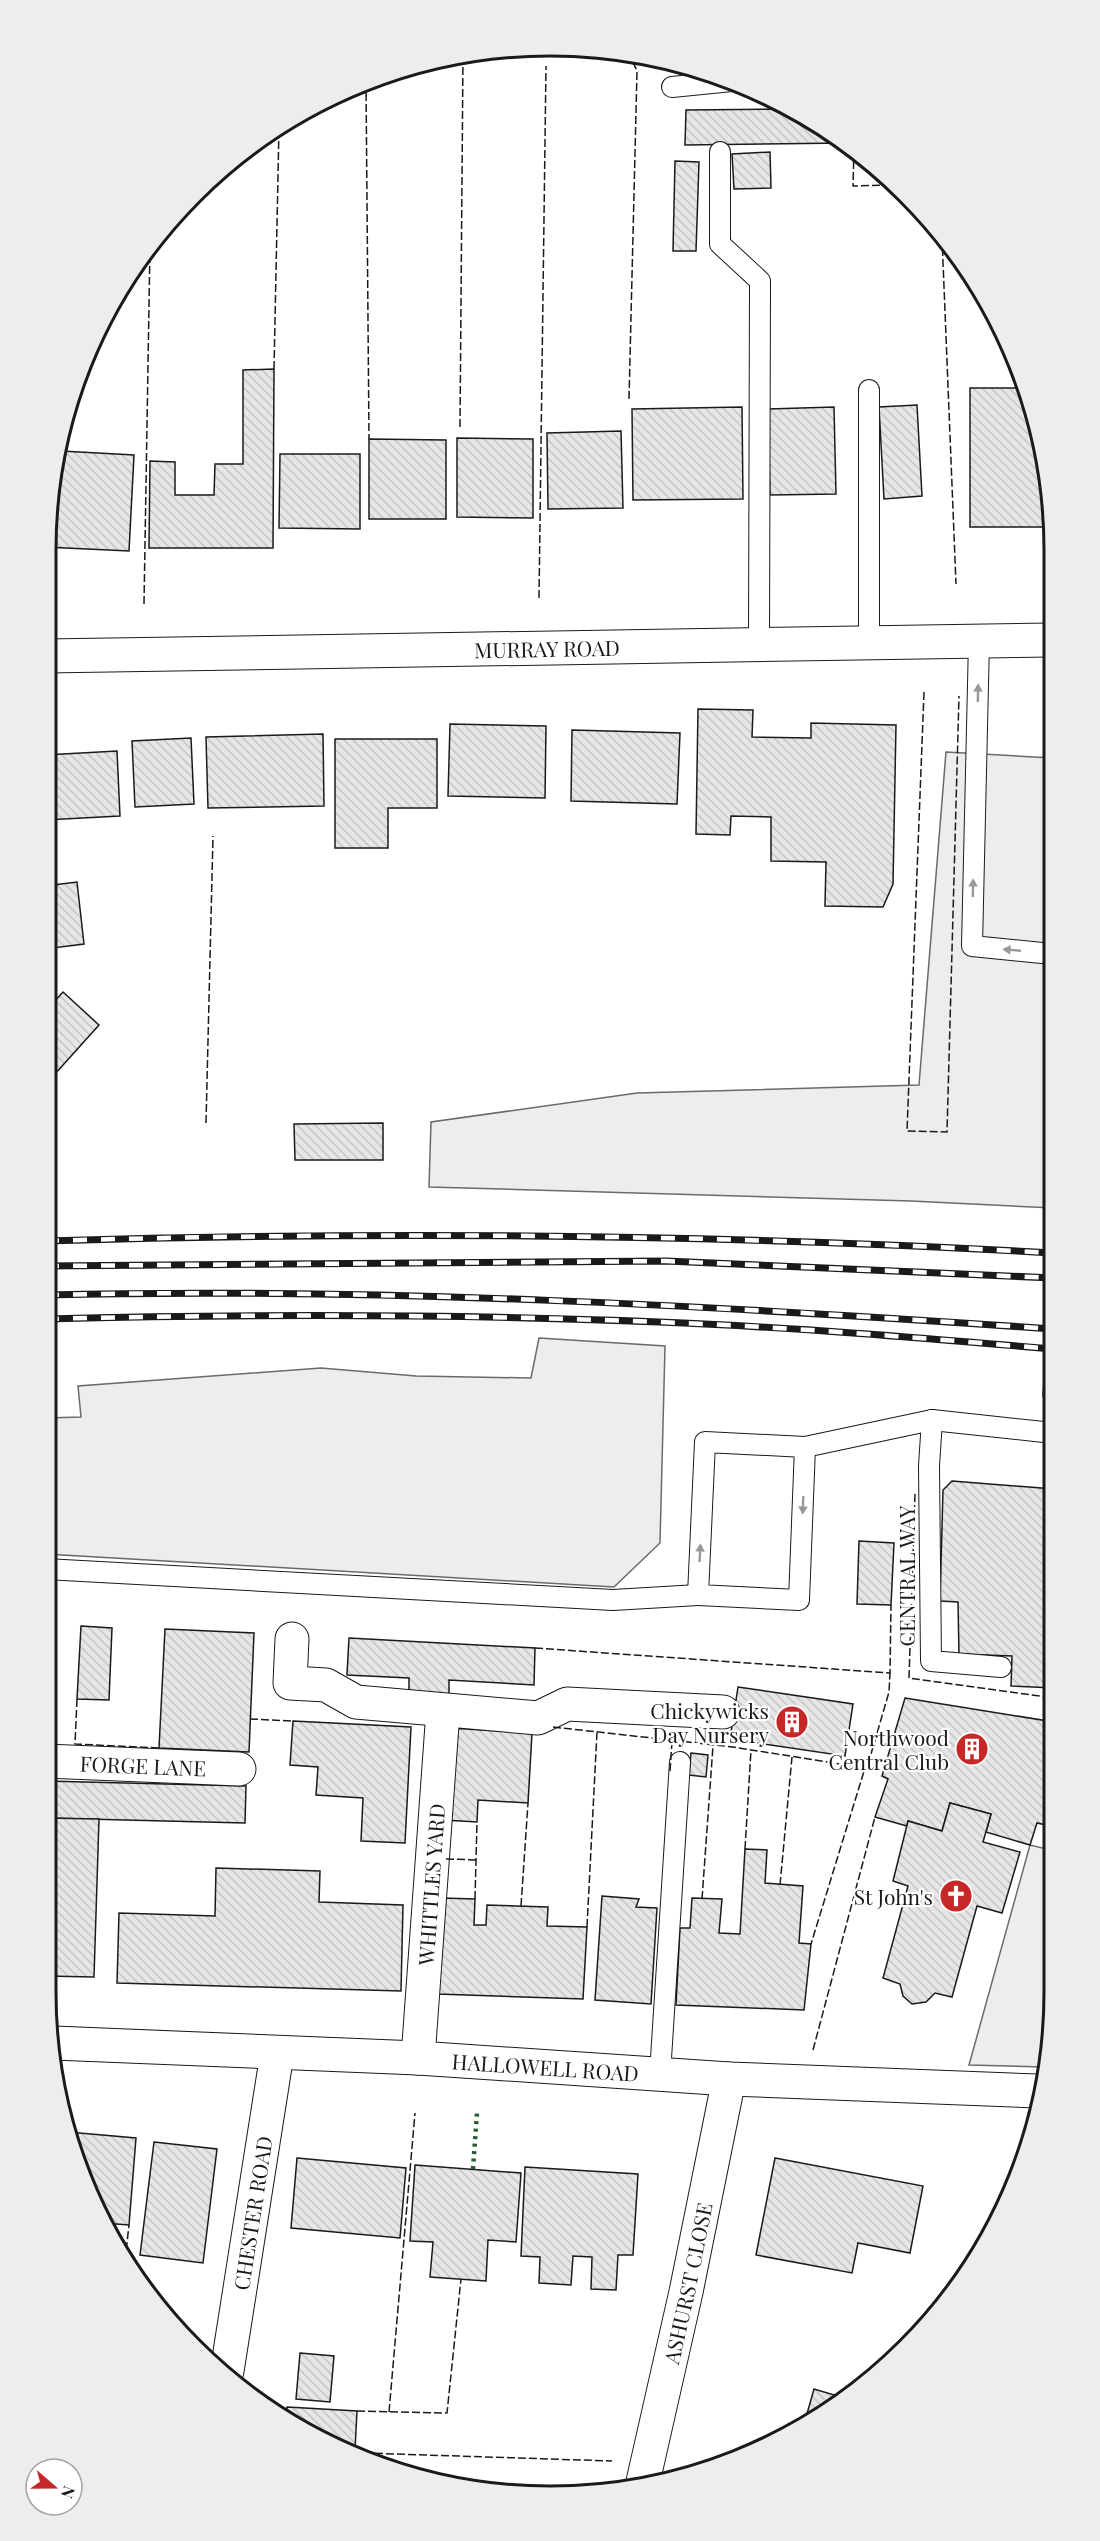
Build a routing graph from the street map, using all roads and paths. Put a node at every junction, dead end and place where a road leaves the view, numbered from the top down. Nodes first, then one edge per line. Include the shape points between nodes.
1 (712, 83) edge
2 (672, 87) dead end
3 (720, 152) dead end
4 (869, 390) dead end
5 (1044, 640) edge
6 (979, 641) junction
7 (869, 642) junction
8 (759, 643) junction
9 (56, 656) edge
10 (1044, 953) edge
11 (932, 1420) junction
12 (1044, 1432) edge
13 (805, 1447) junction
14 (56, 1570) edge
15 (698, 1594) junction
16 (292, 1639) dead end
17 (1001, 1667) dead end
18 (443, 1711) junction
19 (723, 1712) dead end
20 (56, 1761) edge
21 (680, 1762) dead end
22 (239, 1769) dead end
23 (59, 2043) edge
24 (277, 2054) junction
25 (418, 2058) junction
26 (660, 2074) junction
27 (729, 2079) junction
28 (1034, 2091) edge
29 (228, 2366) edge
30 (644, 2476) edge

1 - 2 lane
3 - 8 lane via 720,244 760,281
4 - 7 lane
5 - 6 street, MURRAY ROAD
6 - 7 street, MURRAY ROAD
10 -> 6 lane via 972,946
7 - 8 street, MURRAY ROAD
8 - 9 street, MURRAY ROAD
11 - 12 lane
11 - 13 lane
11 - 17 lane, CENTRAL WAY via 930,1661
15 -> 13 lane via 705,1442
13 -> 15 lane via 799,1600
14 - 15 lane via 613,1600
16 - 18 street via 290,1683 326,1685 356,1702
18 - 19 street via 538,1718 567,1704
18 - 25 street, WHITTLES YARD
20 - 22 street, FORGE LANE
21 - 26 lane
23 - 24 street, HALLOWELL ROAD
24 - 25 street, HALLOWELL ROAD
24 - 29 street, CHESTER ROAD
25 - 26 street, HALLOWELL ROAD
26 - 27 street, HALLOWELL ROAD
27 - 28 street, HALLOWELL ROAD
27 - 30 street, ASHURST CLOSE

